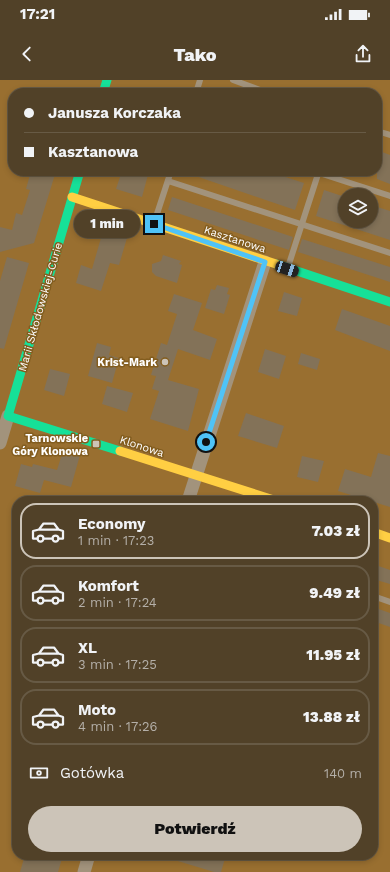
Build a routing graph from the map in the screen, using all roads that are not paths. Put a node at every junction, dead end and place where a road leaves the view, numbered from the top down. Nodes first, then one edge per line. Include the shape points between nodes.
1 (233, 80) edge
2 (255, 88) edge
3 (78, 176) edge
4 (169, 176) edge
5 (316, 176) edge
6 (329, 176) edge
7 (168, 180) junction
8 (390, 196) edge
9 (72, 197) junction
10 (154, 224) junction
11 (302, 224) junction
12 (390, 253) edge
13 (265, 262) junction
14 (287, 269) junction
15 (390, 302) edge
16 (4, 415) edge
17 (0, 443) edge
18 (195, 476) junction
19 (189, 496) edge
20 (247, 496) edge
21 (378, 534) edge
22 (390, 538) edge
23 (378, 598) edge
24 (390, 602) edge
25 (88, 860) edge
26 (84, 872) edge

1 - 2 lane
3 - 9 street, Marii Skłodowskiej-Curie
4 - 7 lane
5 - 11 lane
6 - 8 lane
7 - 10 lane
7 - 11 lane
9 - 10 street, Kasztanowa
9 - 16 street, Marii Skłodowskiej-Curie
10 - 13 street, Kasztanowa
11 - 12 lane
11 - 14 lane
13 - 14 street, Kasztanowa
13 - 18 street
14 - 15 street, Kasztanowa
16 - 17 street, Marii Skłodowskiej-Curie
16 - 18 street, Klonowa
18 - 19 street
18 - 20 street, Klonowa
21 - 22 street
23 - 24 lane
25 - 26 street

